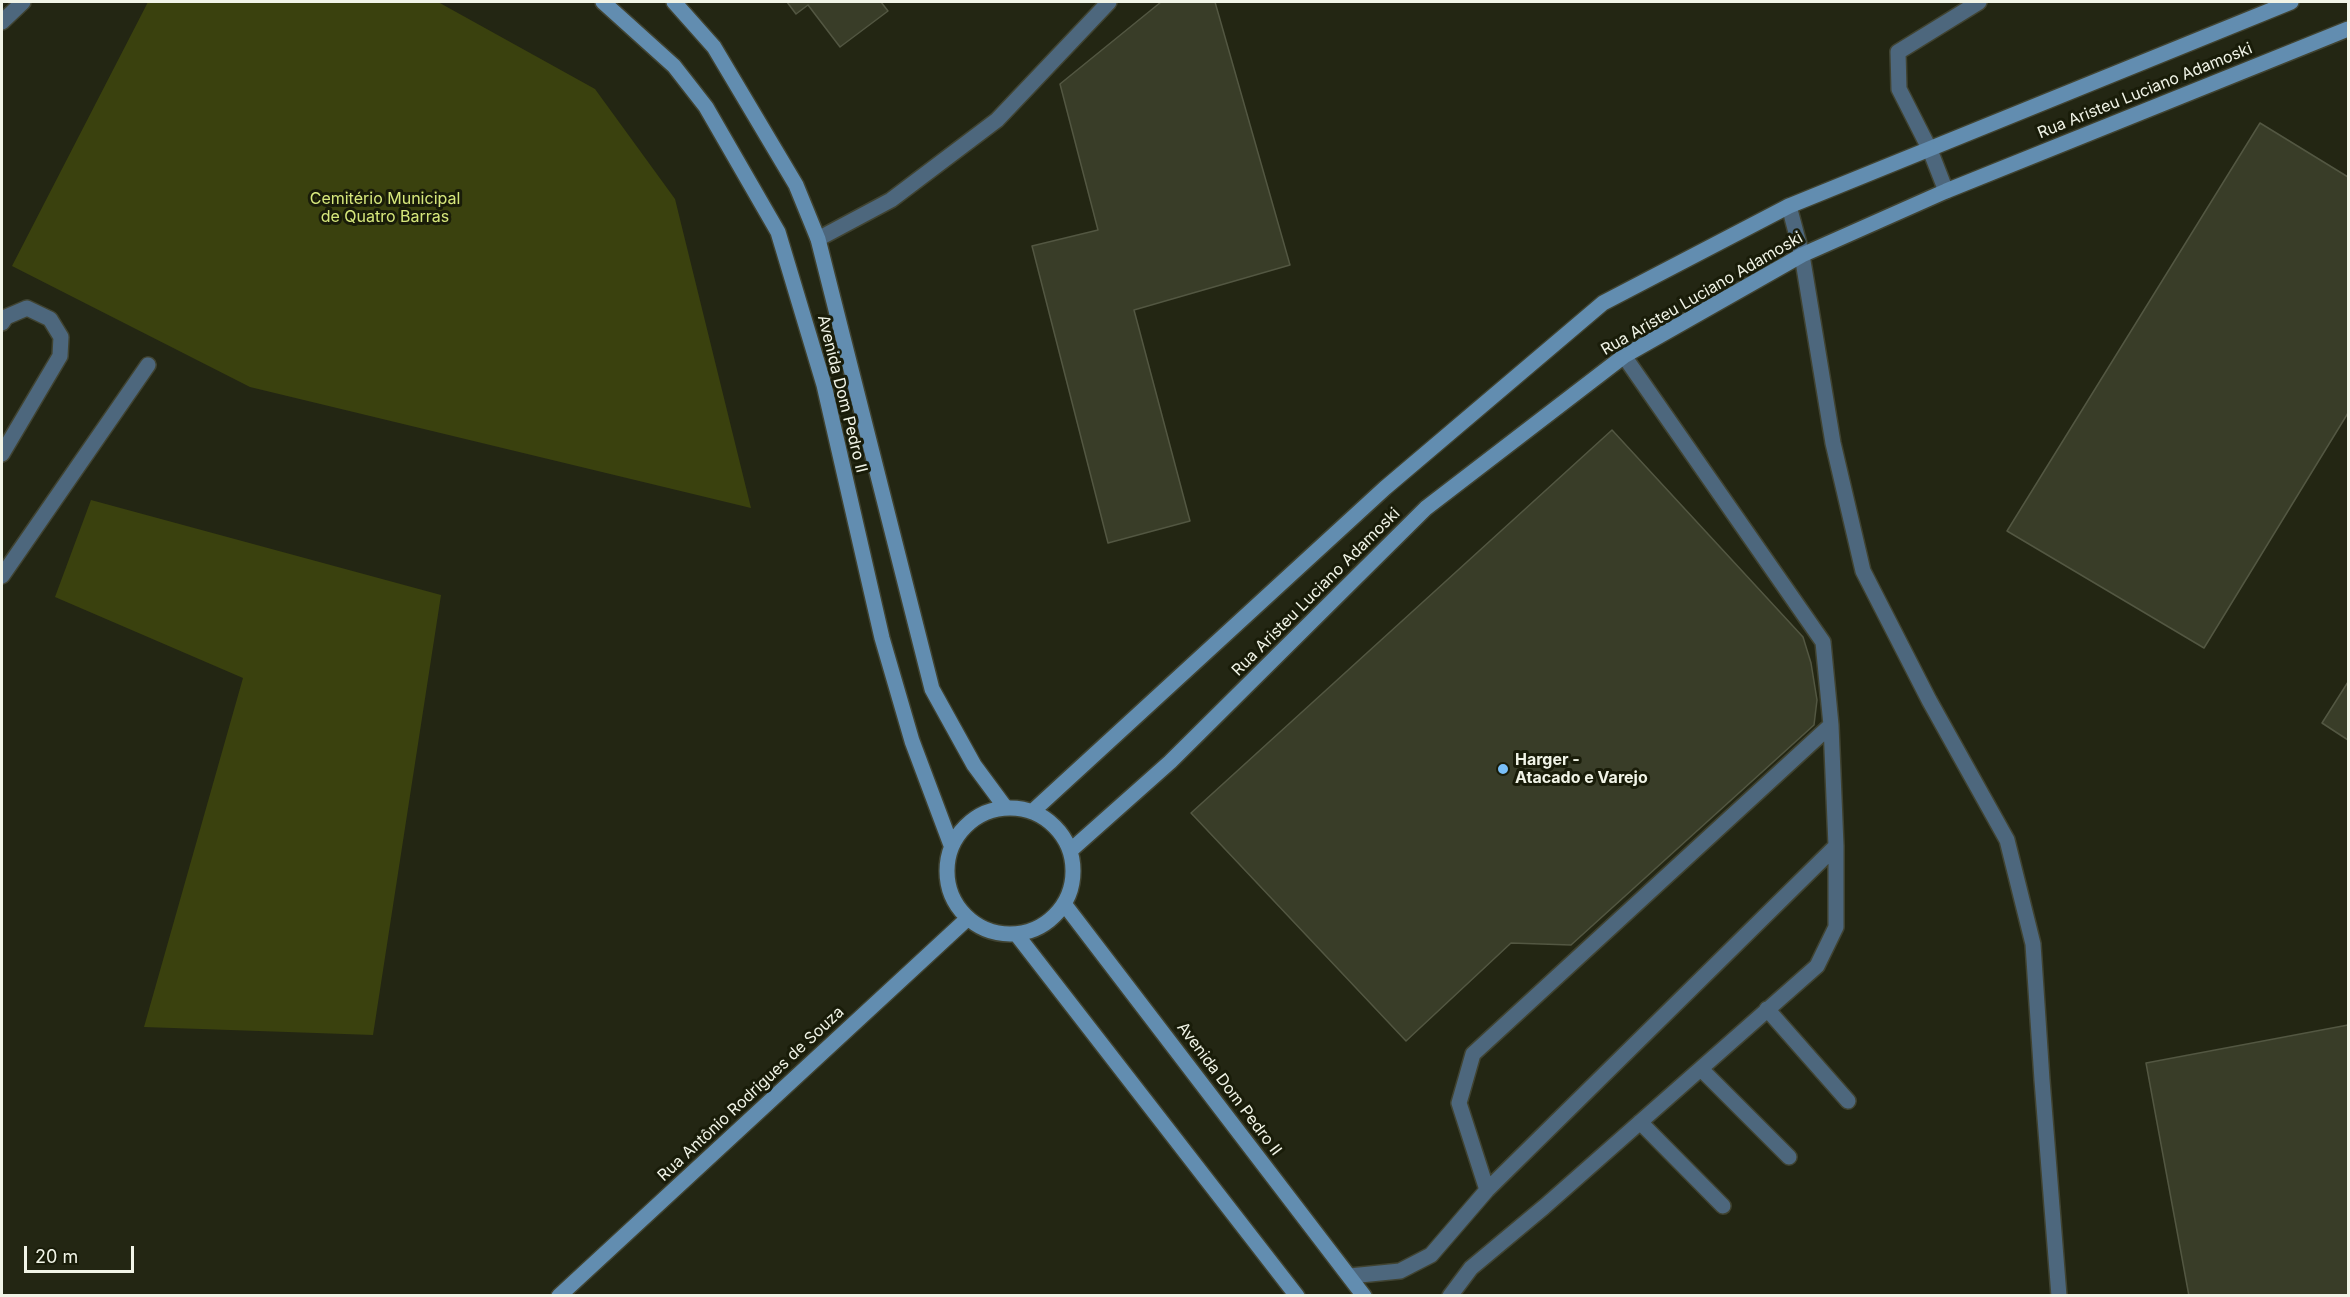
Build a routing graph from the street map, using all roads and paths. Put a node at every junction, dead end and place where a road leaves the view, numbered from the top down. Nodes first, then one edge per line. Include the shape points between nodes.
1 (23, 2) edge
2 (603, 2) edge
3 (674, 2) edge
4 (1109, 2) edge
5 (1980, 2) edge
6 (2291, 2) edge
7 (2, 22) edge
8 (2349, 28) edge
9 (1930, 150) junction
10 (1946, 190) junction
11 (1789, 206) junction
12 (818, 239) junction
13 (1802, 255) junction
14 (2, 323) edge
15 (1624, 356) junction
16 (148, 365) dead end
17 (2, 454) edge
18 (2, 576) edge
19 (1831, 725) junction
20 (1005, 807) junction
21 (1033, 811) junction
22 (951, 845) junction
23 (1836, 846) junction
24 (1071, 850) junction
25 (1065, 905) junction
26 (967, 919) junction
27 (1017, 935) junction
28 (1767, 1009) junction
29 (1701, 1068) junction
30 (1848, 1101) dead end
31 (1640, 1122) junction
32 (1789, 1157) dead end
33 (1487, 1190) junction
34 (1723, 1206) dead end
35 (1350, 1276) junction
36 (559, 1296) edge
37 (1297, 1296) edge
38 (1364, 1296) edge
39 (1450, 1296) edge
40 (2059, 1296) edge

1 - 7 lane
2 - 22 street, Avenida Dom Pedro II via 674,66 706,107 778,232 824,385 882,638 912,741
3 - 12 street, Avenida Dom Pedro II via 720,57 796,185
4 - 12 lane via 997,120 891,200
5 - 9 lane via 1898,52 1899,89
6 - 9 street, Rua Aristeu Luciano Adamoski
8 - 10 street, Rua Aristeu Luciano Adamoski
9 - 10 lane
9 - 11 street, Rua Aristeu Luciano Adamoski
10 - 13 street, Rua Aristeu Luciano Adamoski
11 - 13 lane
11 - 21 street, Rua Aristeu Luciano Adamoski via 1603,303 1385,488
12 - 20 street, Avenida Dom Pedro II via 932,689 974,765
13 - 15 street, Rua Aristeu Luciano Adamoski
13 - 40 lane via 1833,443 1863,572 2007,840 2033,944
14 - 17 lane via 6,317 27,308 50,319 61,337 60,356
15 - 19 lane via 1822,642
15 - 24 street, Rua Aristeu Luciano Adamoski via 1426,508 1170,762
16 - 18 lane
19 - 23 lane
19 - 33 lane via 1473,1054 1459,1102
20 - 21 street
20 - 22 street via 973,819
21 - 24 street via 1056,826
22 - 26 street via 945,871 951,897
23 - 28 lane via 1836,927 1817,966
23 - 33 lane
24 - 25 street via 1074,878
25 - 27 street via 1045,925
25 - 35 street, Avenida Dom Pedro II
26 - 27 street via 990,932
26 - 36 street, Rua Antônio Rodrigues de Souza
27 - 37 street
28 - 29 lane
28 - 30 lane
29 - 31 lane
29 - 32 lane
31 - 34 lane
31 - 39 lane via 1471,1268
33 - 35 lane via 1431,1254 1400,1271
35 - 38 street, Avenida Dom Pedro II

